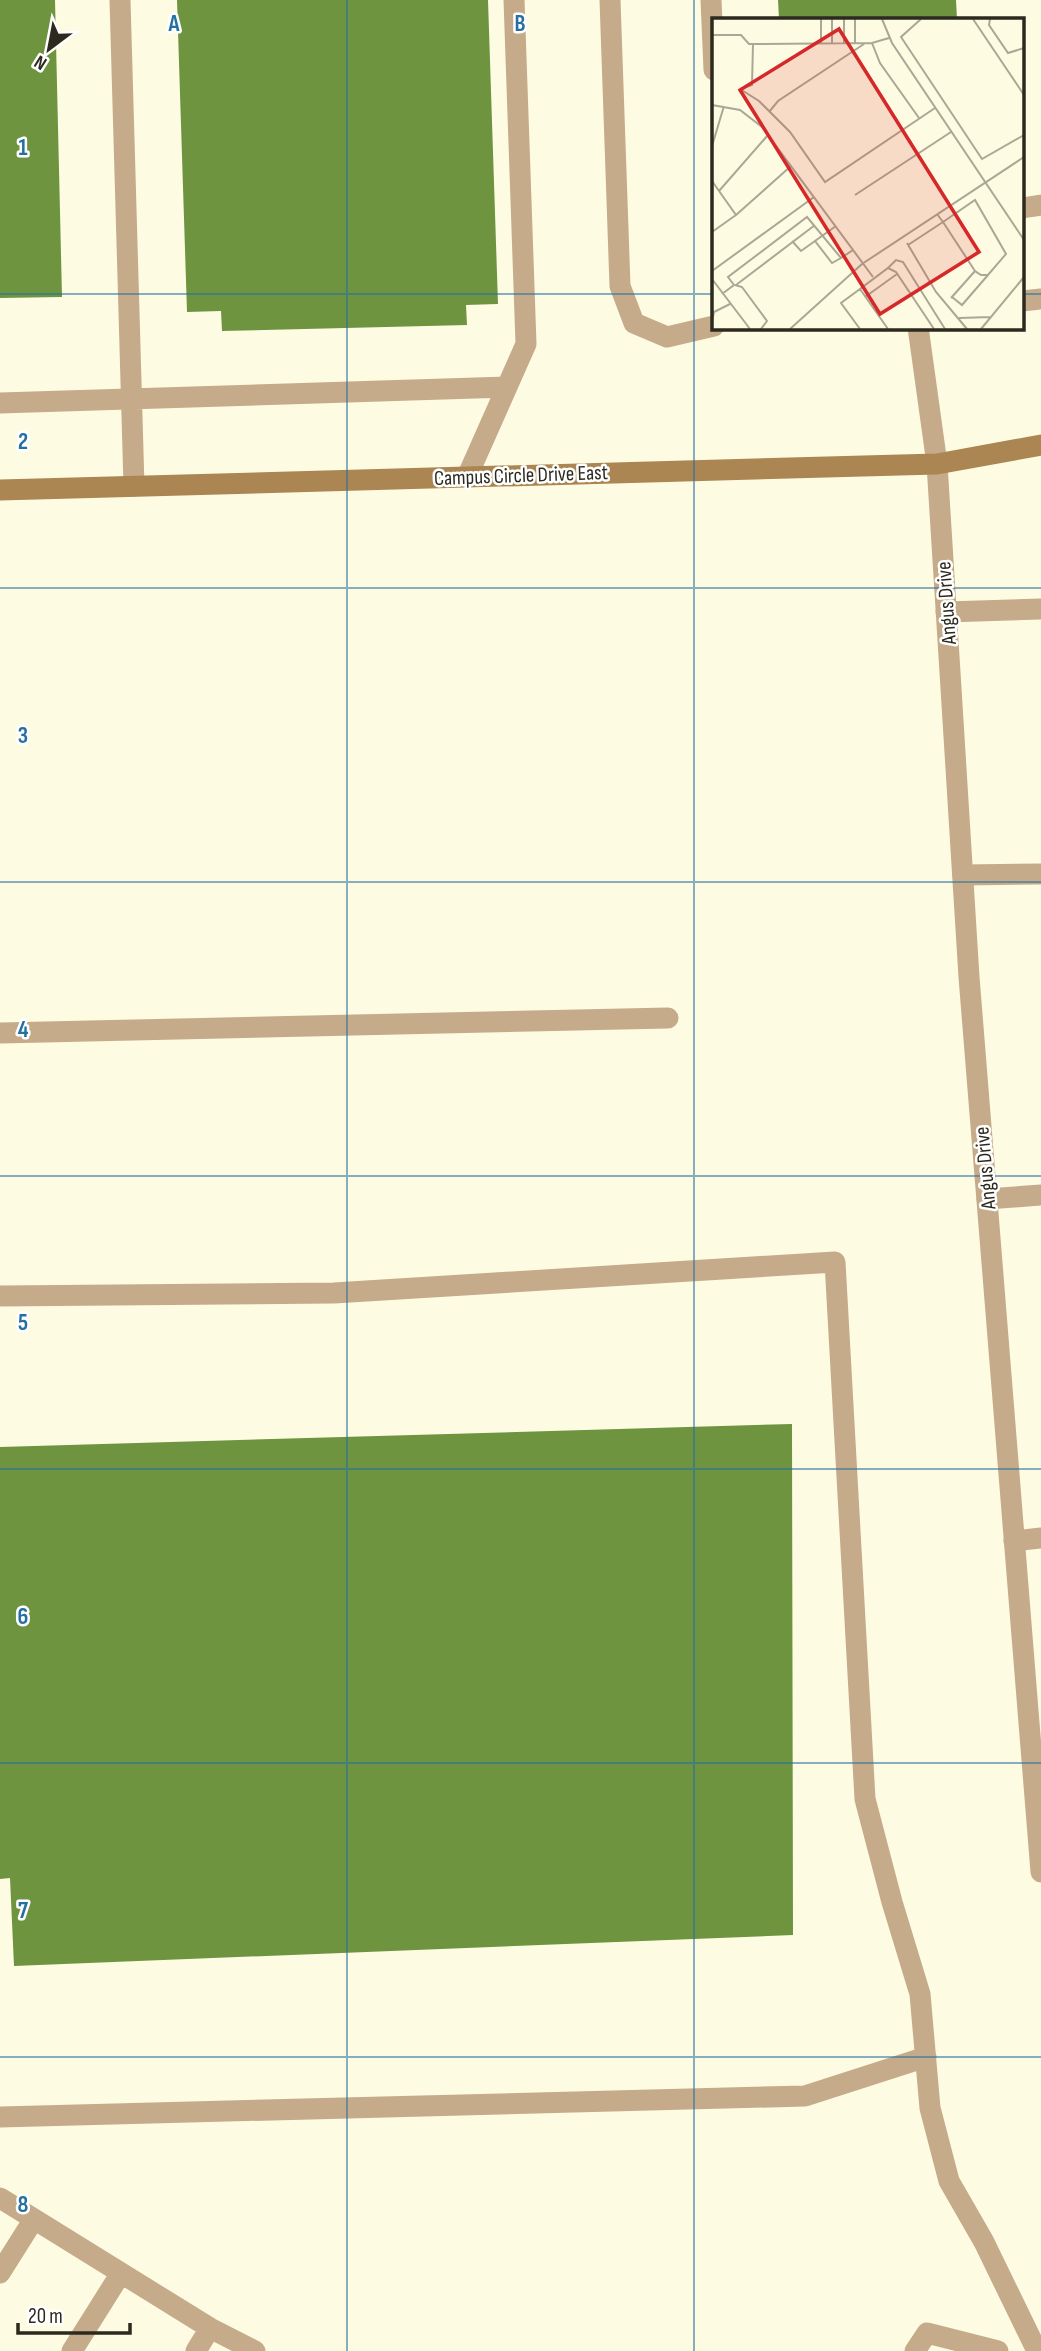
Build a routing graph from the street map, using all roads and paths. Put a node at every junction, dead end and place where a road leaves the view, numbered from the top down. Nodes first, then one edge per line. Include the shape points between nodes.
1 (121, 0) edge
2 (514, 0) edge
3 (610, 0) edge
4 (711, 0) edge
5 (712, 23) edge
6 (712, 326) edge
7 (918, 329) edge
8 (507, 387) junction
9 (131, 398) junction
10 (0, 403) edge
11 (1041, 445) edge
12 (937, 464) junction
13 (467, 477) junction
14 (134, 486) junction
15 (0, 490) edge
16 (1041, 609) edge
17 (946, 612) junction
18 (1041, 874) edge
19 (963, 875) junction
20 (668, 1018) dead end
21 (0, 1033) edge
22 (1041, 1195) edge
23 (987, 1199) junction
24 (0, 1296) edge
25 (1041, 1538) edge
26 (1014, 1541) junction
27 (1041, 1872) edge
28 (926, 2057) junction
29 (0, 2117) edge
30 (0, 2198) edge
31 (34, 2219) junction
32 (0, 2273) edge
33 (121, 2273) junction
34 (210, 2328) junction
35 (72, 2351) edge
36 (196, 2351) edge
37 (255, 2351) edge
38 (915, 2351) edge
39 (998, 2351) edge
40 (1037, 2351) edge

1 - 9 street
2 - 8 street via 526,344
3 - 6 street via 620,286 634,323 667,337
4 - 5 street
7 - 12 street, Angus Drive
8 - 9 street
8 - 13 street
9 - 10 street
9 - 14 street
11 - 12 street, Campus Circle Drive East
12 - 13 street, Campus Circle Drive East
12 - 17 street, Angus Drive
13 - 14 street, Campus Circle Drive East
14 - 15 street, Campus Circle Drive East
16 - 17 street
17 - 19 street, Angus Drive
18 - 19 street
19 - 23 street, Angus Drive
20 - 21 street
22 - 23 street
23 - 26 street, Angus Drive
24 - 28 street via 334,1293 835,1262 865,1799 920,1994
25 - 26 street
26 - 27 street, Angus Drive
28 - 29 street via 805,2096
28 - 40 street via 930,2108 949,2181
30 - 31 street
31 - 32 street
31 - 33 street
33 - 34 street
33 - 35 street
34 - 36 street
34 - 37 street
38 - 39 street via 927,2333

